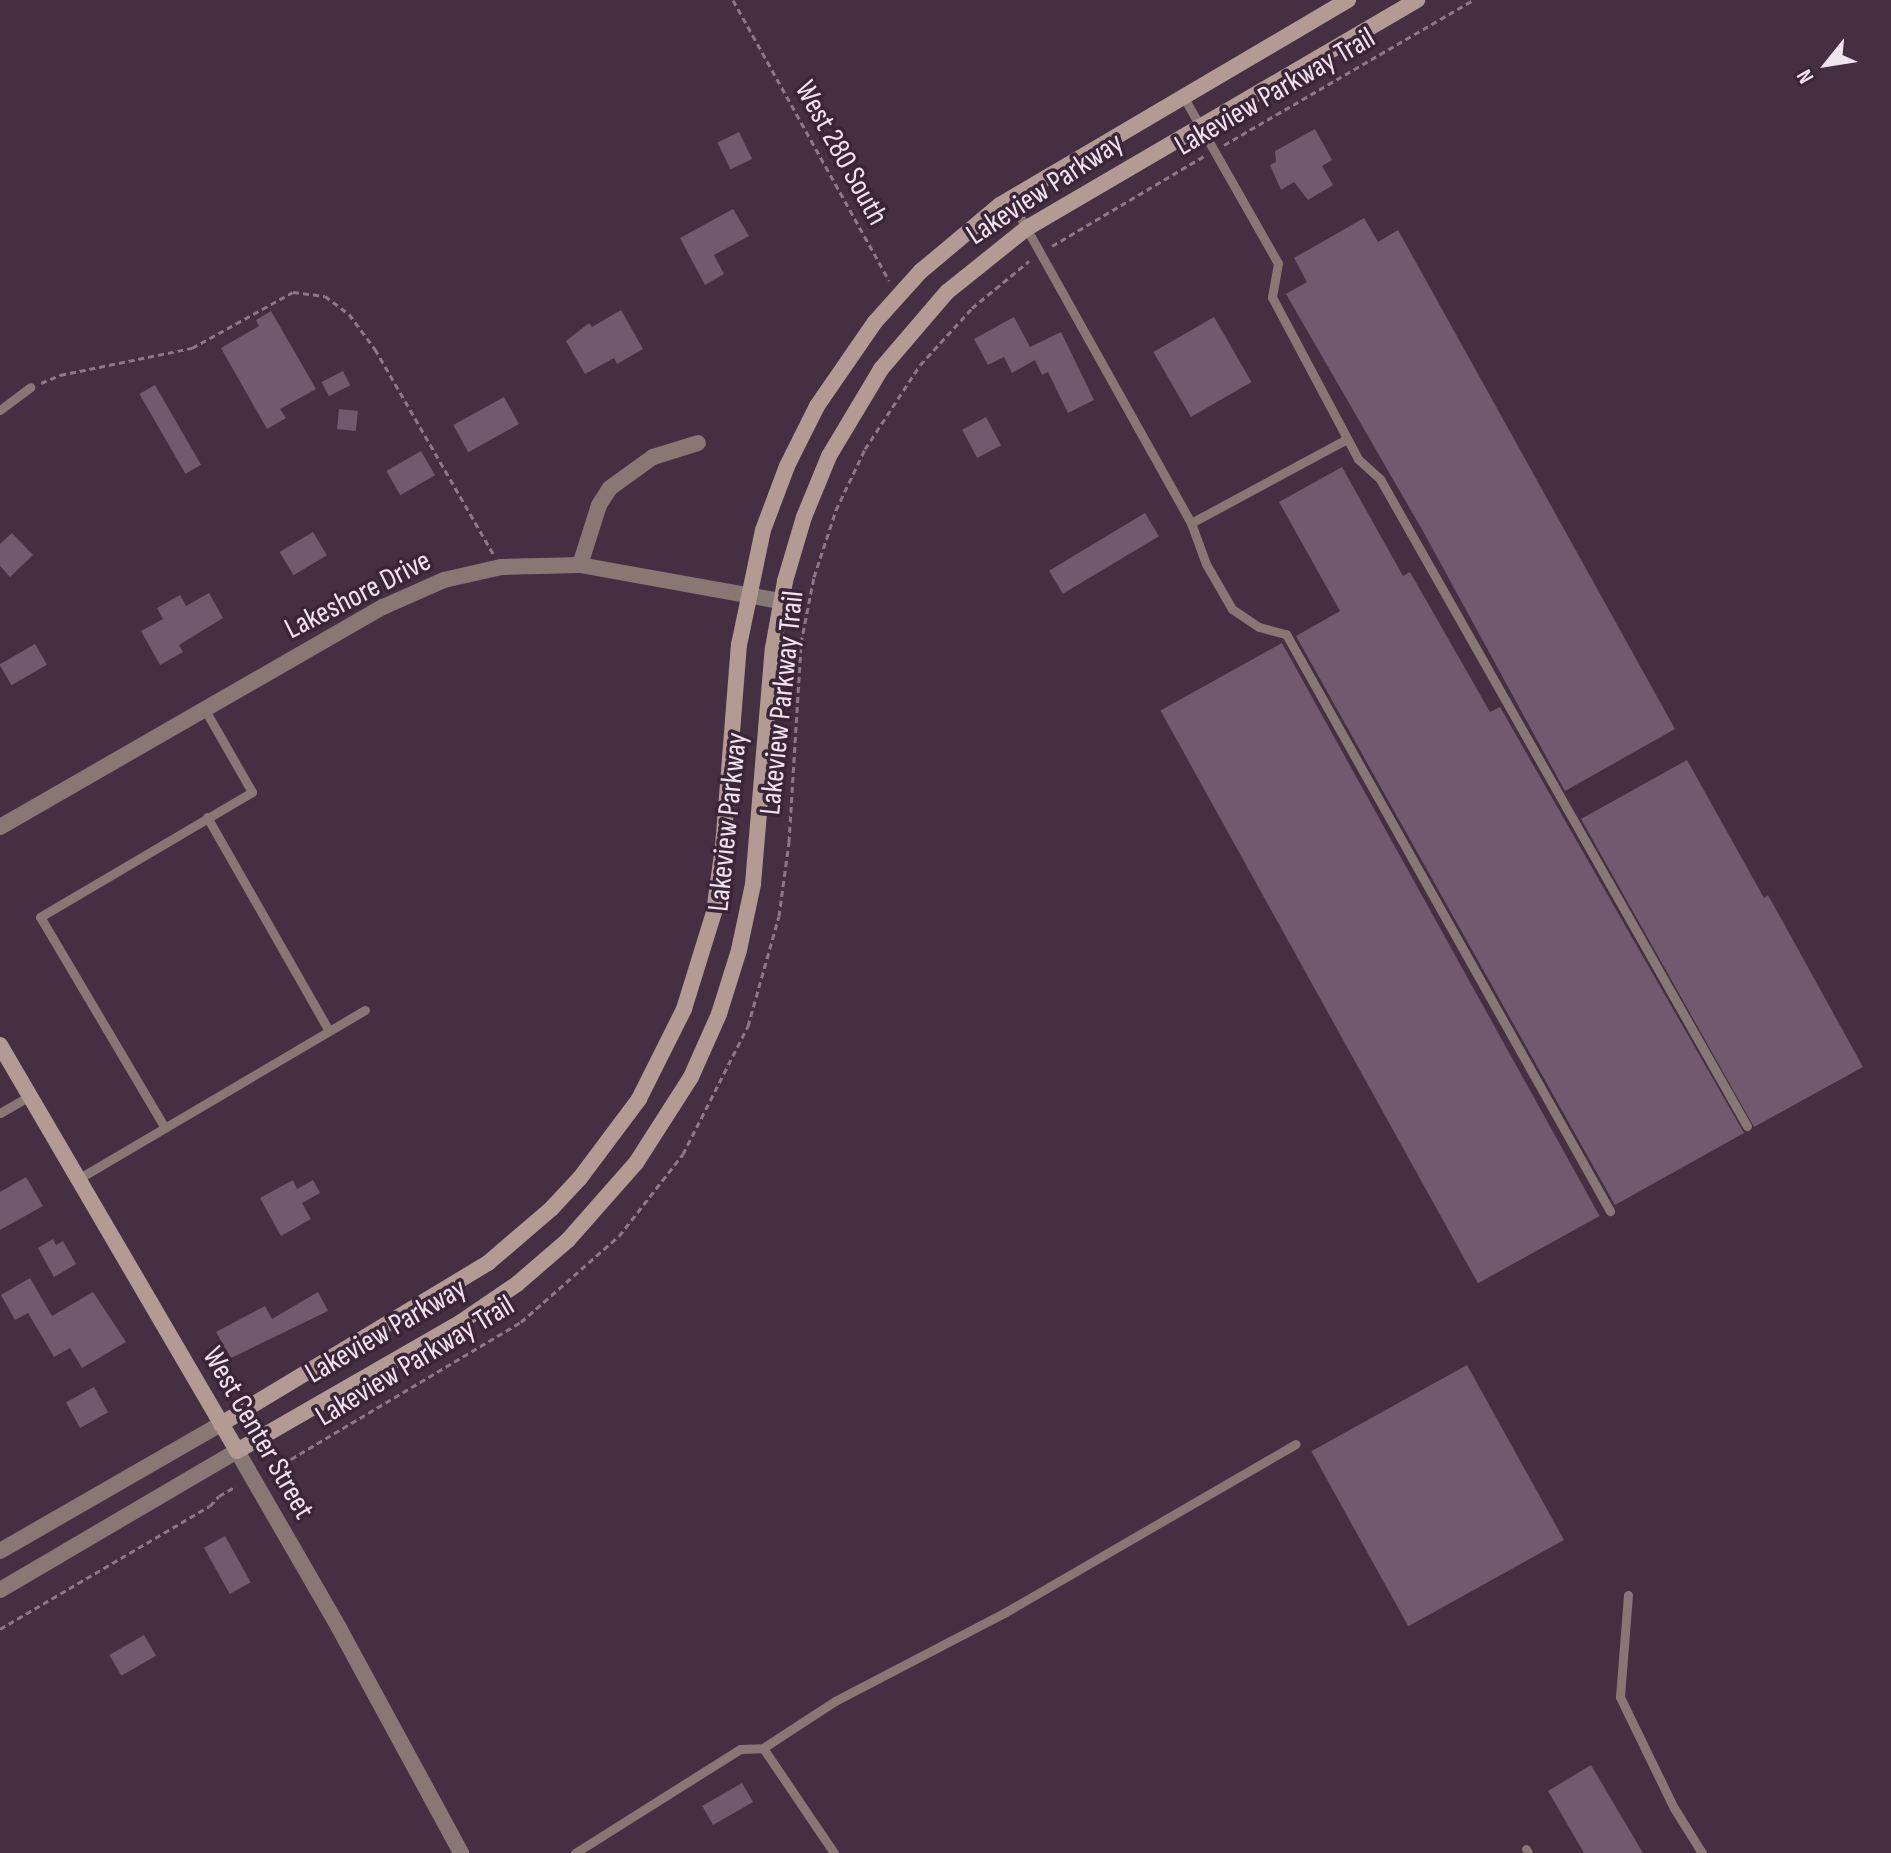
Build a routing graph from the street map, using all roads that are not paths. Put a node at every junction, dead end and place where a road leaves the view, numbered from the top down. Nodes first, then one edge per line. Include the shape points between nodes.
1 (1348, 0) edge
2 (1417, 0) edge
3 (1183, 96) junction
4 (1200, 126) junction
5 (1010, 199) junction
6 (1027, 228) junction
7 (30, 387) road end
8 (0, 410) edge
9 (1347, 439) junction
10 (698, 443) dead end
11 (1191, 523) junction
12 (580, 565) junction
13 (747, 595) junction
14 (781, 601) junction
15 (205, 710) junction
16 (207, 817) junction
17 (0, 827) edge
18 (365, 1010) dead end
19 (329, 1031) junction
20 (0, 1045) edge
21 (30, 1096) junction
22 (0, 1113) edge
23 (1747, 1126) dead end
24 (165, 1128) junction
25 (78, 1179) junction
26 (1610, 1211) dead end
27 (221, 1424) junction
28 (1295, 1444) dead end
29 (237, 1451) junction
30 (0, 1551) edge
31 (0, 1590) edge
32 (1628, 1595) dead end
33 (763, 1748) junction
34 (461, 1853) edge
35 (575, 1853) edge
36 (834, 1853) edge
37 (1702, 1853) edge

1 - 3 main road, Lakeview Parkway
2 - 4 main road, Lakeview Parkway
3 - 4 lane
3 - 5 main road, Lakeview Parkway
4 - 6 main road, Lakeview Parkway
4 - 9 lane via 1278,263 1272,297
5 - 6 lane
5 - 13 main road, Lakeview Parkway via 947,248 854,348 801,436 763,530
6 - 11 lane
6 - 14 main road, Lakeview Parkway via 939,301 863,396 815,486
7 - 8 lane
9 - 11 lane
9 - 23 lane via 1358,459 1380,479
10 - 12 street via 653,457 610,488 599,505
11 - 26 lane via 1206,564 1232,609 1259,627 1286,634
12 - 13 street, Lakeshore Drive
12 - 15 street, Lakeshore Drive via 501,567 444,580 404,596
13 - 14 street, Lakeshore Drive
13 - 27 main road, Lakeview Parkway via 714,912 684,1009 639,1099 580,1178 488,1263
14 - 29 main road, Lakeview Parkway via 747,917 719,1014 691,1077 656,1135 592,1216 517,1284
15 - 16 lane via 252,792
15 - 17 street, Lakeshore Drive
16 - 19 lane
16 - 24 lane via 40,917
18 - 19 lane
19 - 24 lane
20 - 21 main road, West Center Street
21 - 22 lane
21 - 25 main road, West Center Street
24 - 25 lane
25 - 27 main road, West Center Street
27 - 29 main road, West Center Street
27 - 30 street, Lakeview Parkway
28 - 33 lane via 1004,1613 835,1701
29 - 31 street, Lakeview Parkway
29 - 34 street, West Center Street
32 - 37 lane via 1620,1697
33 - 35 lane via 740,1749
33 - 36 lane

